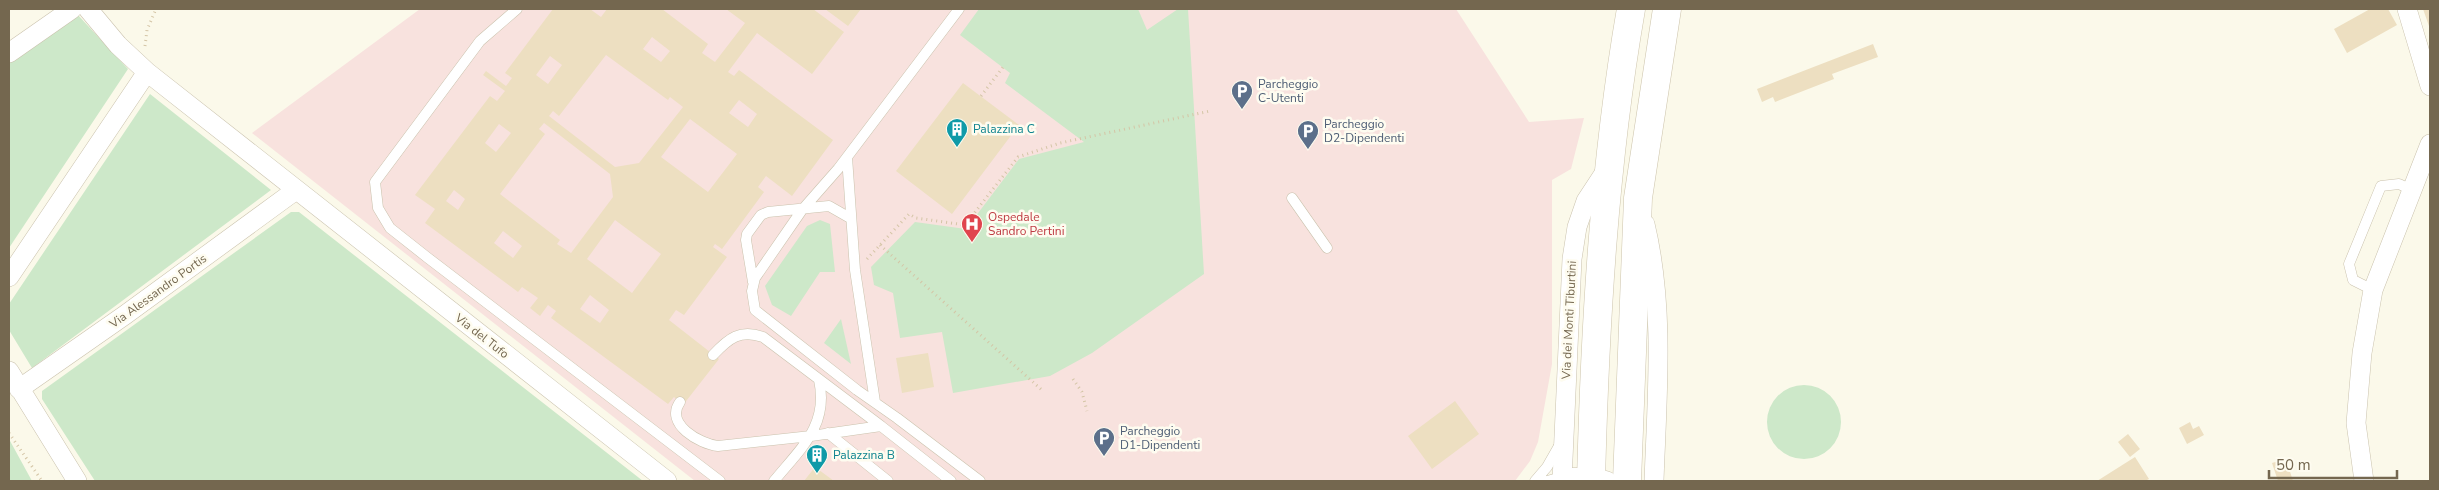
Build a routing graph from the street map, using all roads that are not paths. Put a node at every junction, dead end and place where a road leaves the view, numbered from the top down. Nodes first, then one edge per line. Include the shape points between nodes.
1 (72, 9) edge
2 (88, 9) edge
3 (517, 9) edge
4 (959, 9) edge
5 (1631, 9) edge
6 (1667, 9) edge
7 (2407, 9) edge
8 (9, 53) edge
9 (147, 72) junction
10 (2430, 86) edge
11 (2430, 144) edge
12 (847, 157) junction
13 (1608, 168) junction
14 (296, 190) junction
15 (2412, 190) junction
16 (1292, 198) dead end
17 (1638, 198) junction
18 (802, 210) junction
19 (850, 218) junction
20 (1327, 248) dead end
21 (9, 277) edge
22 (754, 283) junction
23 (2374, 290) junction
24 (713, 355) dead end
25 (9, 371) edge
26 (819, 380) junction
27 (19, 389) junction
28 (680, 402) dead end
29 (875, 402) junction
30 (881, 426) junction
31 (828, 433) junction
32 (811, 436) junction
33 (1563, 436) junction
34 (1557, 480) edge
35 (1596, 480) edge
36 (77, 481) edge
37 (667, 481) edge
38 (720, 481) edge
39 (774, 481) edge
40 (888, 481) edge
41 (951, 481) edge
42 (980, 481) edge
43 (1535, 481) edge
44 (1626, 481) edge
45 (1654, 481) edge
46 (2364, 481) edge

1 - 8 street
2 - 9 street, Via del Tufo via 118,45
3 - 38 lane via 480,41 397,150 375,182 378,208 390,228
4 - 12 lane
5 - 13 main road, Via dei Monti Tiburtini
6 - 17 main road
7 - 10 street
9 - 14 street, Via del Tufo
9 - 21 street
11 - 15 street
12 - 18 lane
12 - 19 lane
13 - 33 street, Via dei Monti Tiburtini via 1586,201 1572,259
13 - 35 main road, Via dei Monti Tiburtini via 1596,334
14 - 27 street, Via Alessandro Portis
14 - 37 street, Via del Tufo
15 - 23 street
15 - 23 lane via 2399,184 2381,186 2349,264 2352,280
16 - 20 lane
17 - 44 main road
17 - 45 street via 1650,247 1658,325
18 - 19 lane via 829,206
18 - 22 lane via 754,278
18 - 22 lane via 761,215 747,234
19 - 29 lane
22 - 29 lane via 756,310
23 - 46 street via 2362,353 2356,423
24 - 26 lane via 739,334 751,333 763,337
25 - 27 street
26 - 30 lane
26 - 32 lane via 822,409
27 - 36 street
28 - 32 lane via 676,406 676,417 685,431 706,445
29 - 42 lane
30 - 31 lane
30 - 41 lane
31 - 32 lane
31 - 40 lane
32 - 39 lane
33 - 34 street, Via dei Monti Tiburtini
33 - 43 lane via 1547,467
34 - 35 street

